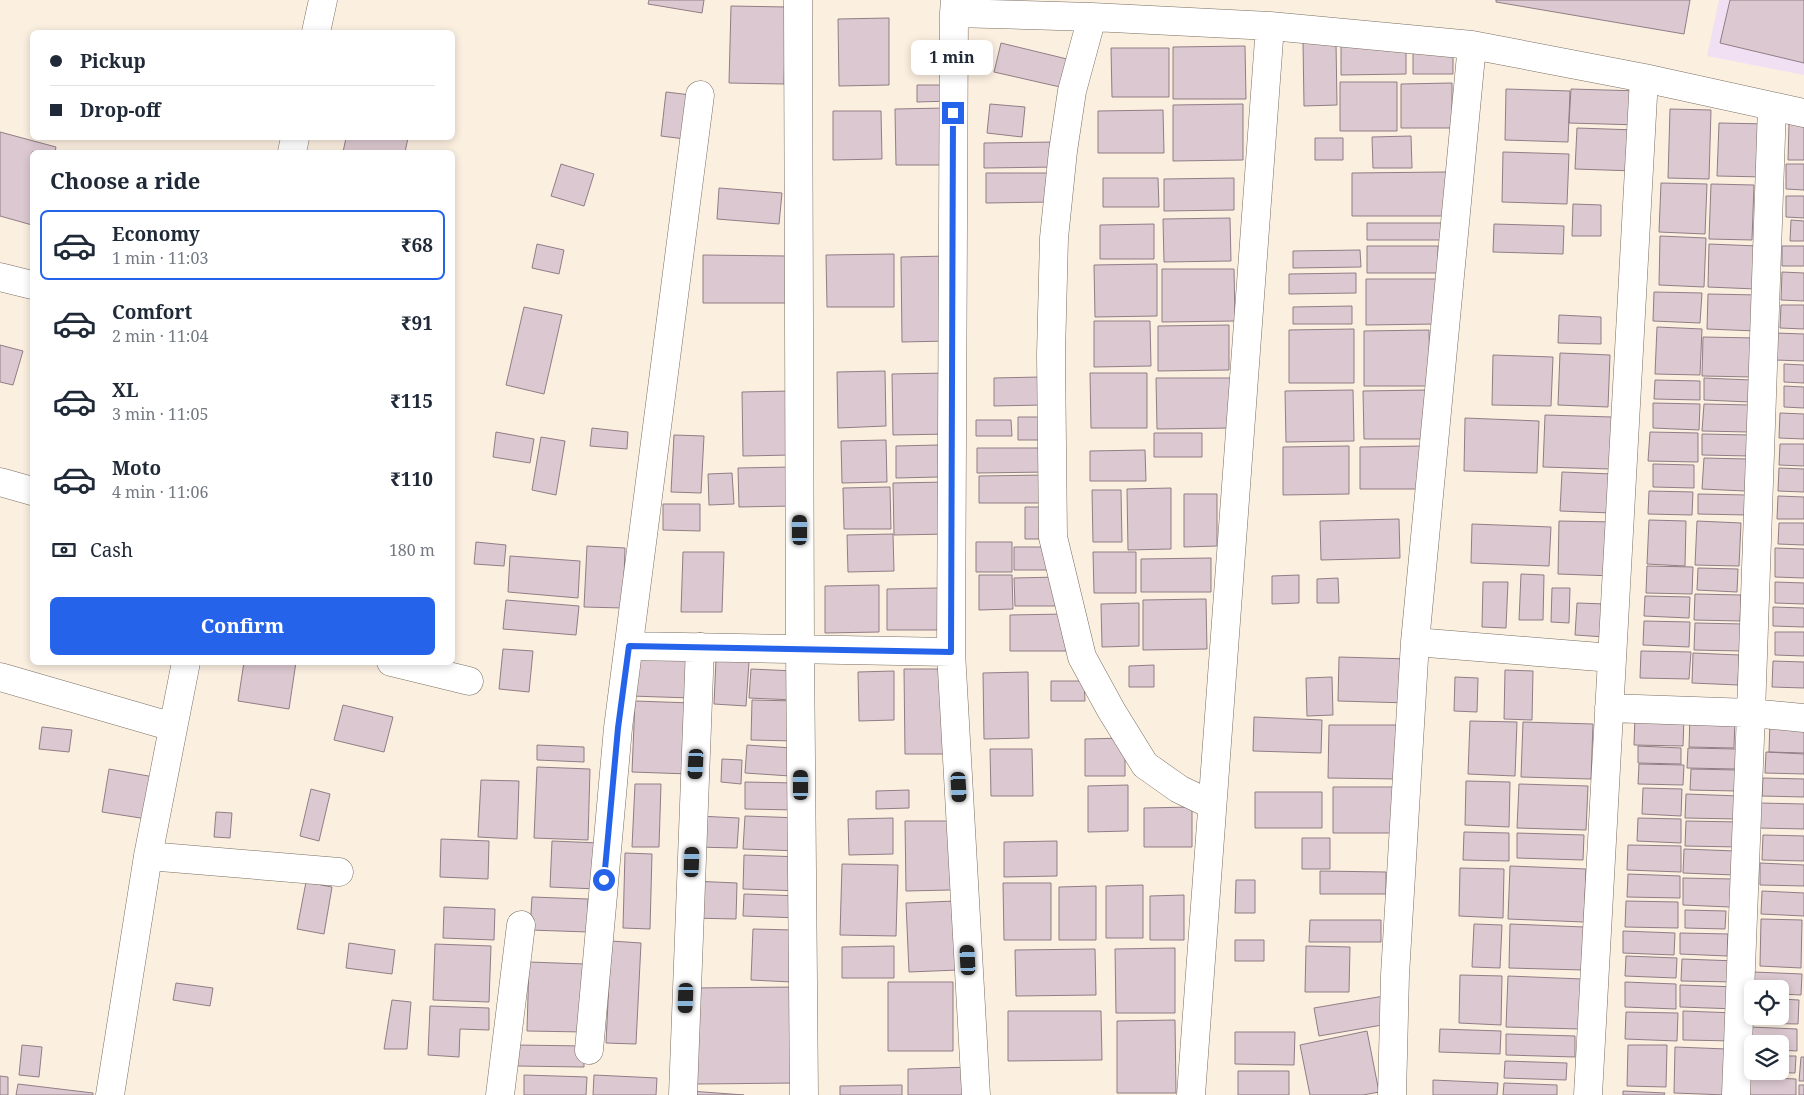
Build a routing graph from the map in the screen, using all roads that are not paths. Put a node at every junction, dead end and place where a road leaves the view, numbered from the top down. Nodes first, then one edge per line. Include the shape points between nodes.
1 (323, 0) edge
2 (798, 0) edge
3 (955, 7) edge
4 (1092, 17) junction
5 (1270, 26) junction
6 (316, 30) edge
7 (1472, 45) junction
8 (1644, 78) junction
9 (700, 96) dead end
10 (1772, 107) junction
11 (1804, 113) edge
12 (0, 277) edge
13 (30, 285) edge
14 (0, 482) edge
15 (30, 490) edge
16 (1415, 642) junction
17 (629, 646) junction
18 (700, 648) junction
19 (800, 650) junction
20 (951, 652) junction
21 (1612, 658) junction
22 (185, 665) edge
23 (403, 665) edge
24 (0, 677) edge
25 (469, 681) dead end
26 (1609, 708) junction
27 (1751, 713) junction
28 (1804, 718) edge
29 (173, 726) junction
30 (1212, 805) junction
31 (148, 856) junction
32 (339, 872) dead end
33 (520, 925) dead end
34 (589, 1050) dead end
35 (110, 1095) edge
36 (500, 1095) edge
37 (682, 1095) edge
38 (804, 1095) edge
39 (976, 1095) edge
40 (1190, 1095) edge
41 (1392, 1095) edge
42 (1588, 1095) edge
43 (1736, 1095) edge

1 - 6 street
2 - 19 street
3 - 4 street
3 - 20 street
4 - 5 street
4 - 30 street via 1072,91 1054,238 1054,536 1082,657 1111,710 1145,765 1179,789
5 - 7 street
5 - 30 street
7 - 8 street
7 - 16 street
8 - 10 street
8 - 21 street
9 - 17 street
10 - 11 street
10 - 27 street
12 - 13 street
14 - 15 street
16 - 21 street
16 - 41 street via 1395,975
17 - 18 street
17 - 34 street via 618,728
18 - 19 street
18 - 37 street
19 - 20 street
19 - 38 street
20 - 39 street
21 - 26 street
22 - 29 street
23 - 25 street
24 - 29 street
26 - 27 street
26 - 42 street
27 - 28 street
27 - 43 street
29 - 31 street
30 - 40 street
31 - 32 street
31 - 35 street
33 - 36 street

